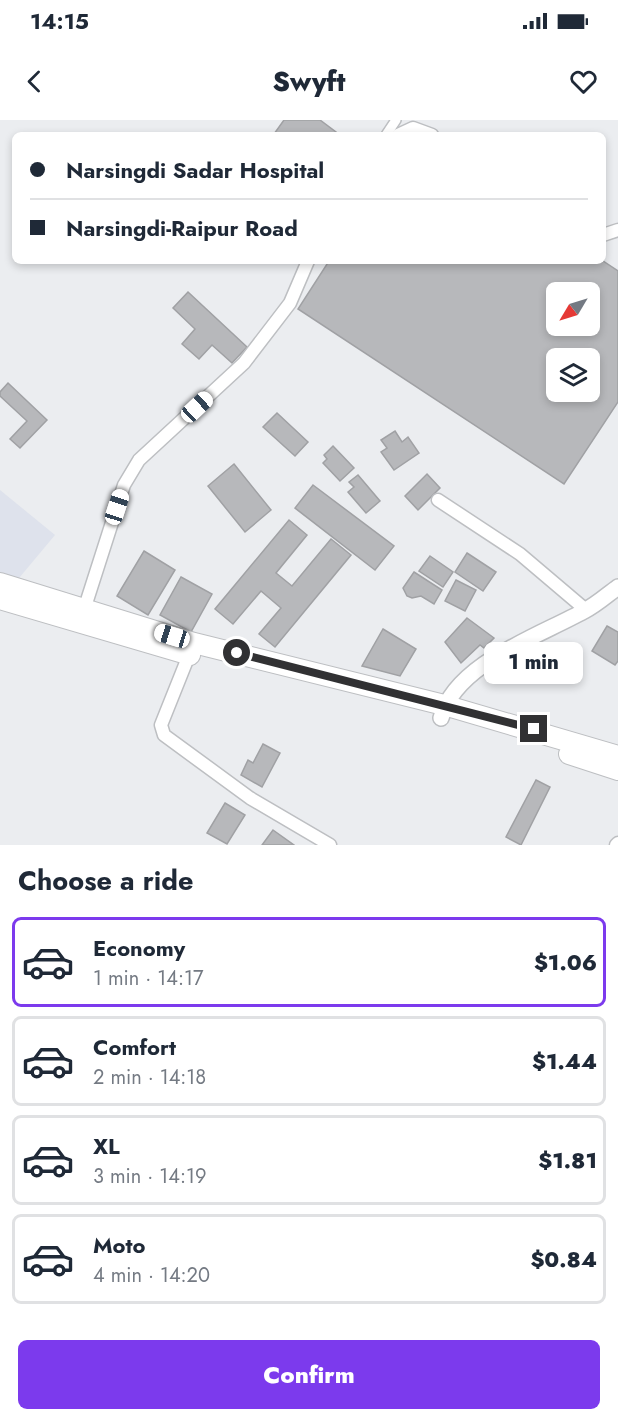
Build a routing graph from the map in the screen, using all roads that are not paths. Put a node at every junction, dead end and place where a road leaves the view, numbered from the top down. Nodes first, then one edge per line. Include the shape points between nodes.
1 (404, 132) edge
2 (424, 132) edge
3 (307, 264) edge
4 (438, 500) dead end
5 (0, 583) edge
6 (618, 587) edge
7 (0, 599) edge
8 (586, 610) junction
9 (82, 617) junction
10 (192, 649) junction
11 (442, 711) junction
12 (618, 756) edge
13 (618, 770) edge
14 (330, 845) edge

1 - 2 street via 413,128
3 - 9 street via 290,303 244,363 139,460 124,485
4 - 8 street via 520,554
5 - 9 main road
6 - 8 street
7 - 9 main road
8 - 11 street via 537,633 484,666 456,687
9 - 10 main road
10 - 11 main road
10 - 14 street via 161,725 164,735 250,798
11 - 12 main road
11 - 13 main road

